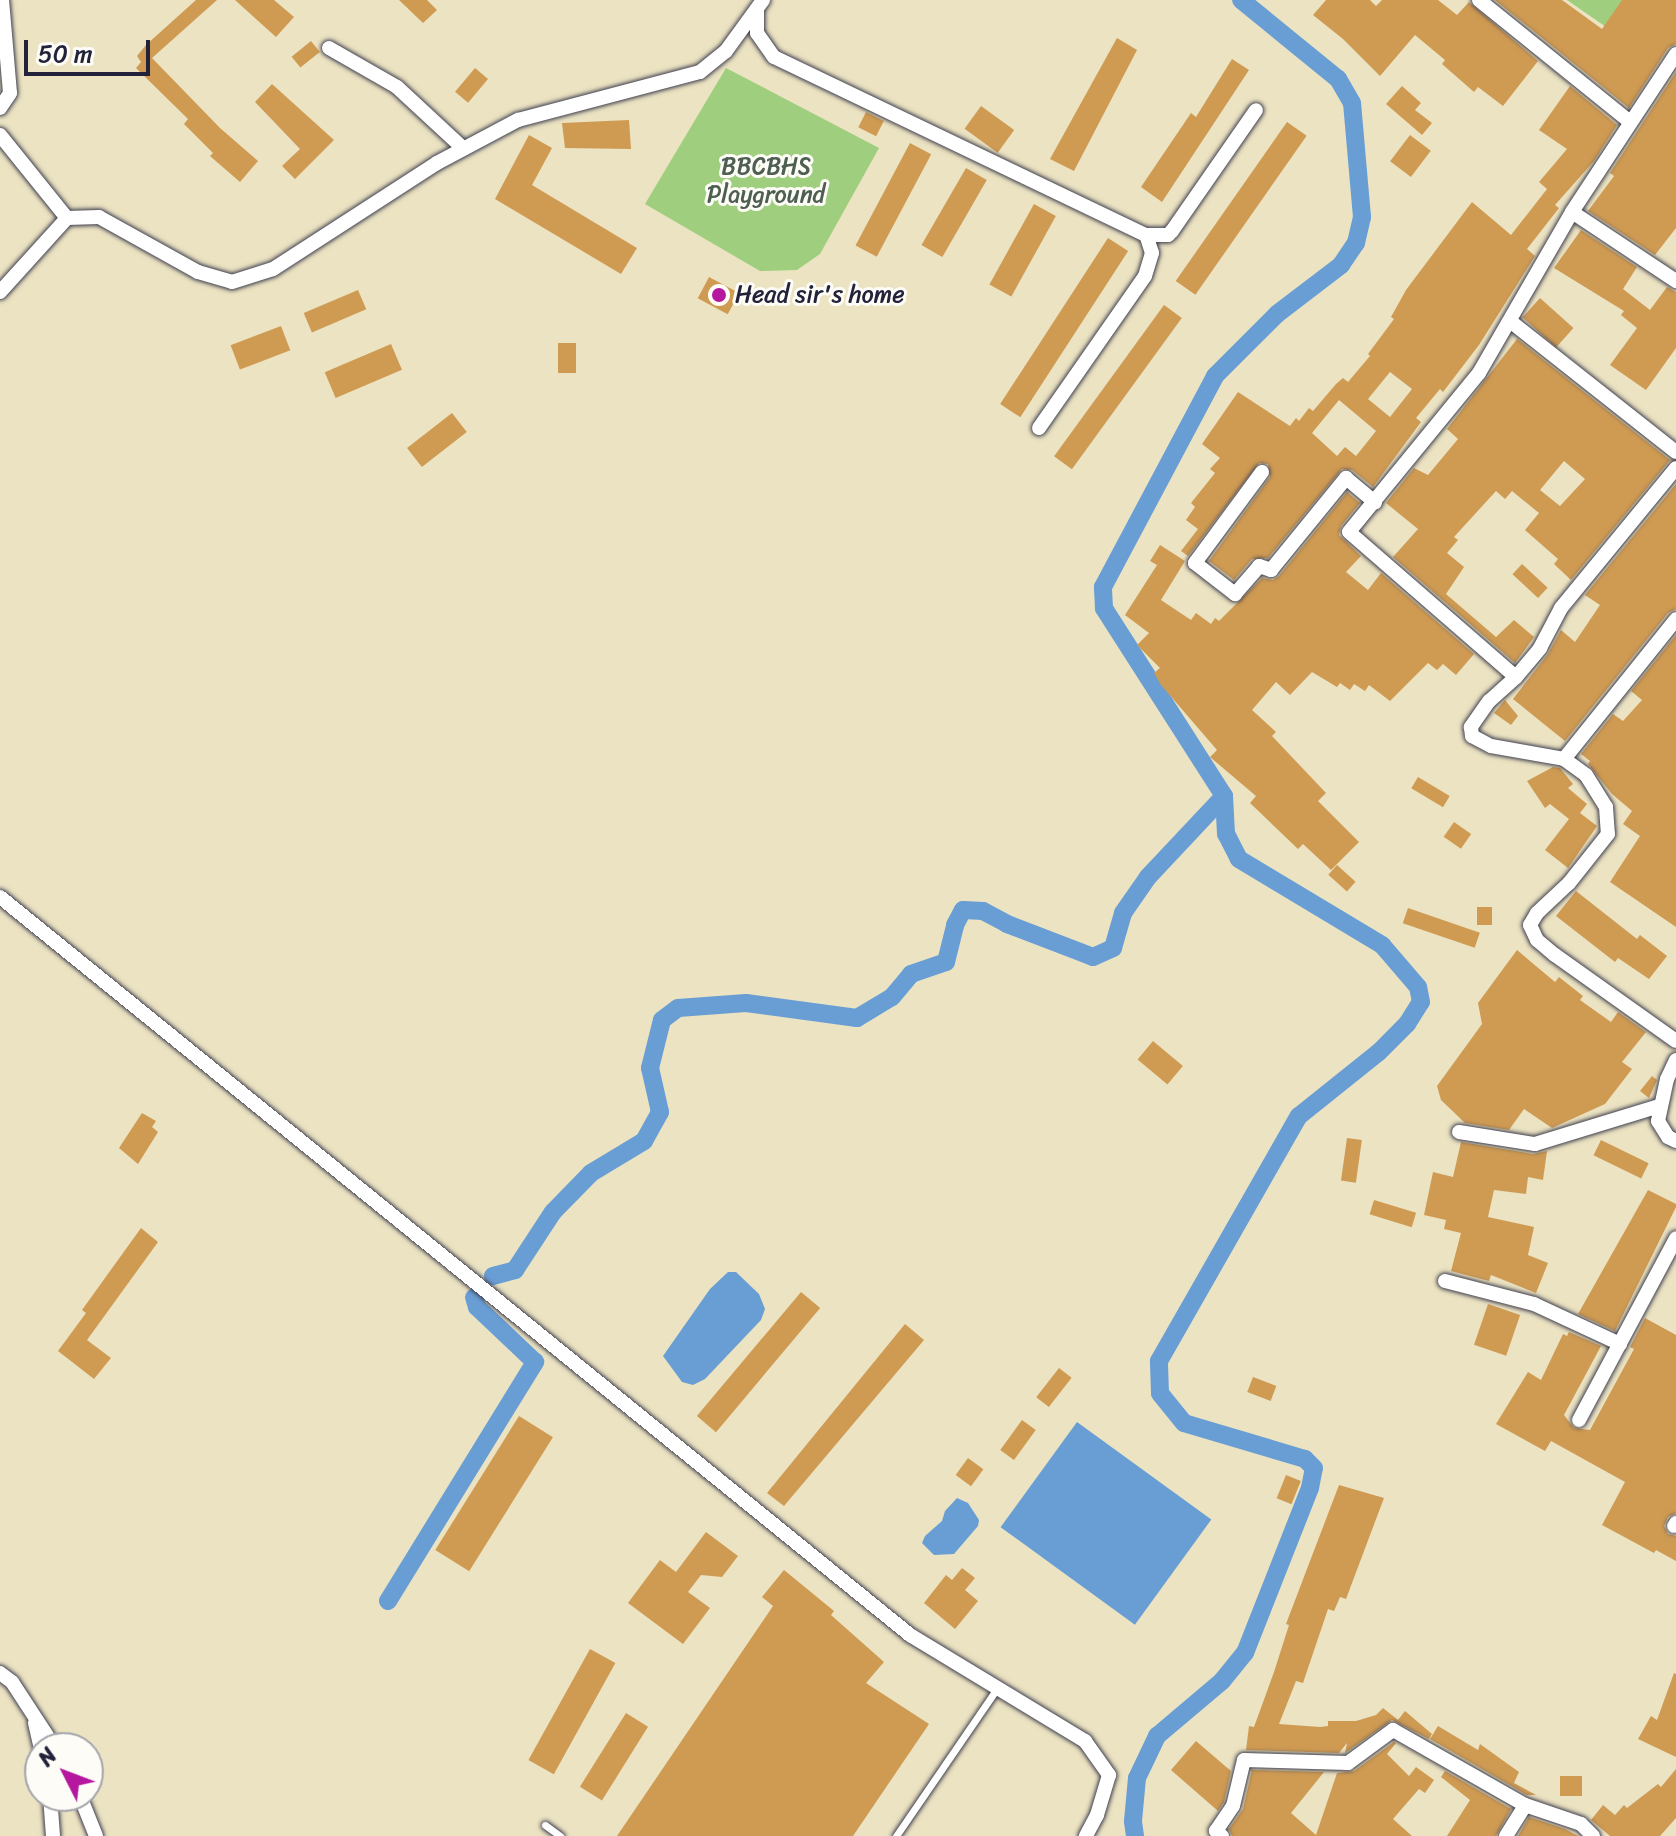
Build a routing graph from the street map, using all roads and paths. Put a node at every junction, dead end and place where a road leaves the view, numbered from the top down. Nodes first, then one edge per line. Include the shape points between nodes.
1 (2, 0) edge
2 (1479, 0) edge
3 (761, 4) edge
4 (329, 48) dead end
5 (1676, 54) edge
6 (0, 108) edge
7 (1256, 110) dead end
8 (1630, 122) junction
9 (0, 135) edge
10 (464, 149) junction
11 (1572, 212) junction
12 (67, 218) junction
13 (1146, 235) junction
14 (1676, 281) edge
15 (0, 292) edge
16 (1510, 321) junction
17 (1039, 428) dead end
18 (1676, 452) edge
19 (1676, 468) edge
20 (1262, 472) dead end
21 (1375, 502) junction
22 (1676, 619) edge
23 (1516, 677) junction
24 (1564, 759) junction
25 (0, 897) edge
26 (1676, 1041) edge
27 (1676, 1060) edge
28 (1659, 1106) junction
29 (1459, 1132) dead end
30 (1676, 1141) edge
31 (1676, 1238) edge
32 (1445, 1281) dead end
33 (1620, 1344) junction
34 (1579, 1420) dead end
35 (0, 1673) edge
36 (996, 1690) junction
37 (33, 1711) junction
38 (38, 1732) edge
39 (45, 1732) edge
40 (1525, 1805) junction
41 (51, 1812) edge
42 (86, 1812) edge
43 (545, 1825) dead end
44 (1578, 1830) edge
45 (53, 1836) edge
46 (96, 1836) edge
47 (560, 1836) edge
48 (896, 1836) edge
49 (1086, 1836) edge
50 (1222, 1836) edge
51 (1506, 1836) edge
52 (1593, 1836) edge

1 - 6 street via 10,93
2 - 8 street
3 - 10 street via 726,51 700,72 518,120
3 - 13 street via 757,33 774,57
4 - 10 street via 397,87
5 - 8 street
7 - 13 street via 1172,231
8 - 11 street
9 - 12 street
10 - 12 street via 273,269 232,282 198,272 99,217
11 - 14 street
11 - 16 street
12 - 15 street
13 - 17 street via 1152,253 1145,276
16 - 18 street
16 - 21 street via 1479,373
19 - 23 street via 1561,608 1540,648
20 - 21 street via 1195,563 1235,594 1259,566 1271,570 1346,478
21 - 23 street via 1350,534
22 - 24 street
23 - 24 street via 1489,701 1471,727 1472,736 1491,746
24 - 26 street via 1586,775 1606,807 1608,834 1530,925 1537,940 1555,955
25 - 36 street via 910,1635
27 - 28 street
28 - 29 street via 1535,1144
28 - 30 street via 1658,1121
31 - 33 street
32 - 33 street via 1534,1304
33 - 34 street
35 - 37 street
36 - 48 lane
36 - 49 street via 1085,1741 1109,1775
37 - 38 street
37 - 39 street
40 - 44 street
40 - 50 street via 1393,1730 1348,1763 1244,1760 1233,1806 1216,1831
40 - 51 street
41 - 45 street
42 - 46 street
43 - 47 lane
44 - 52 street

